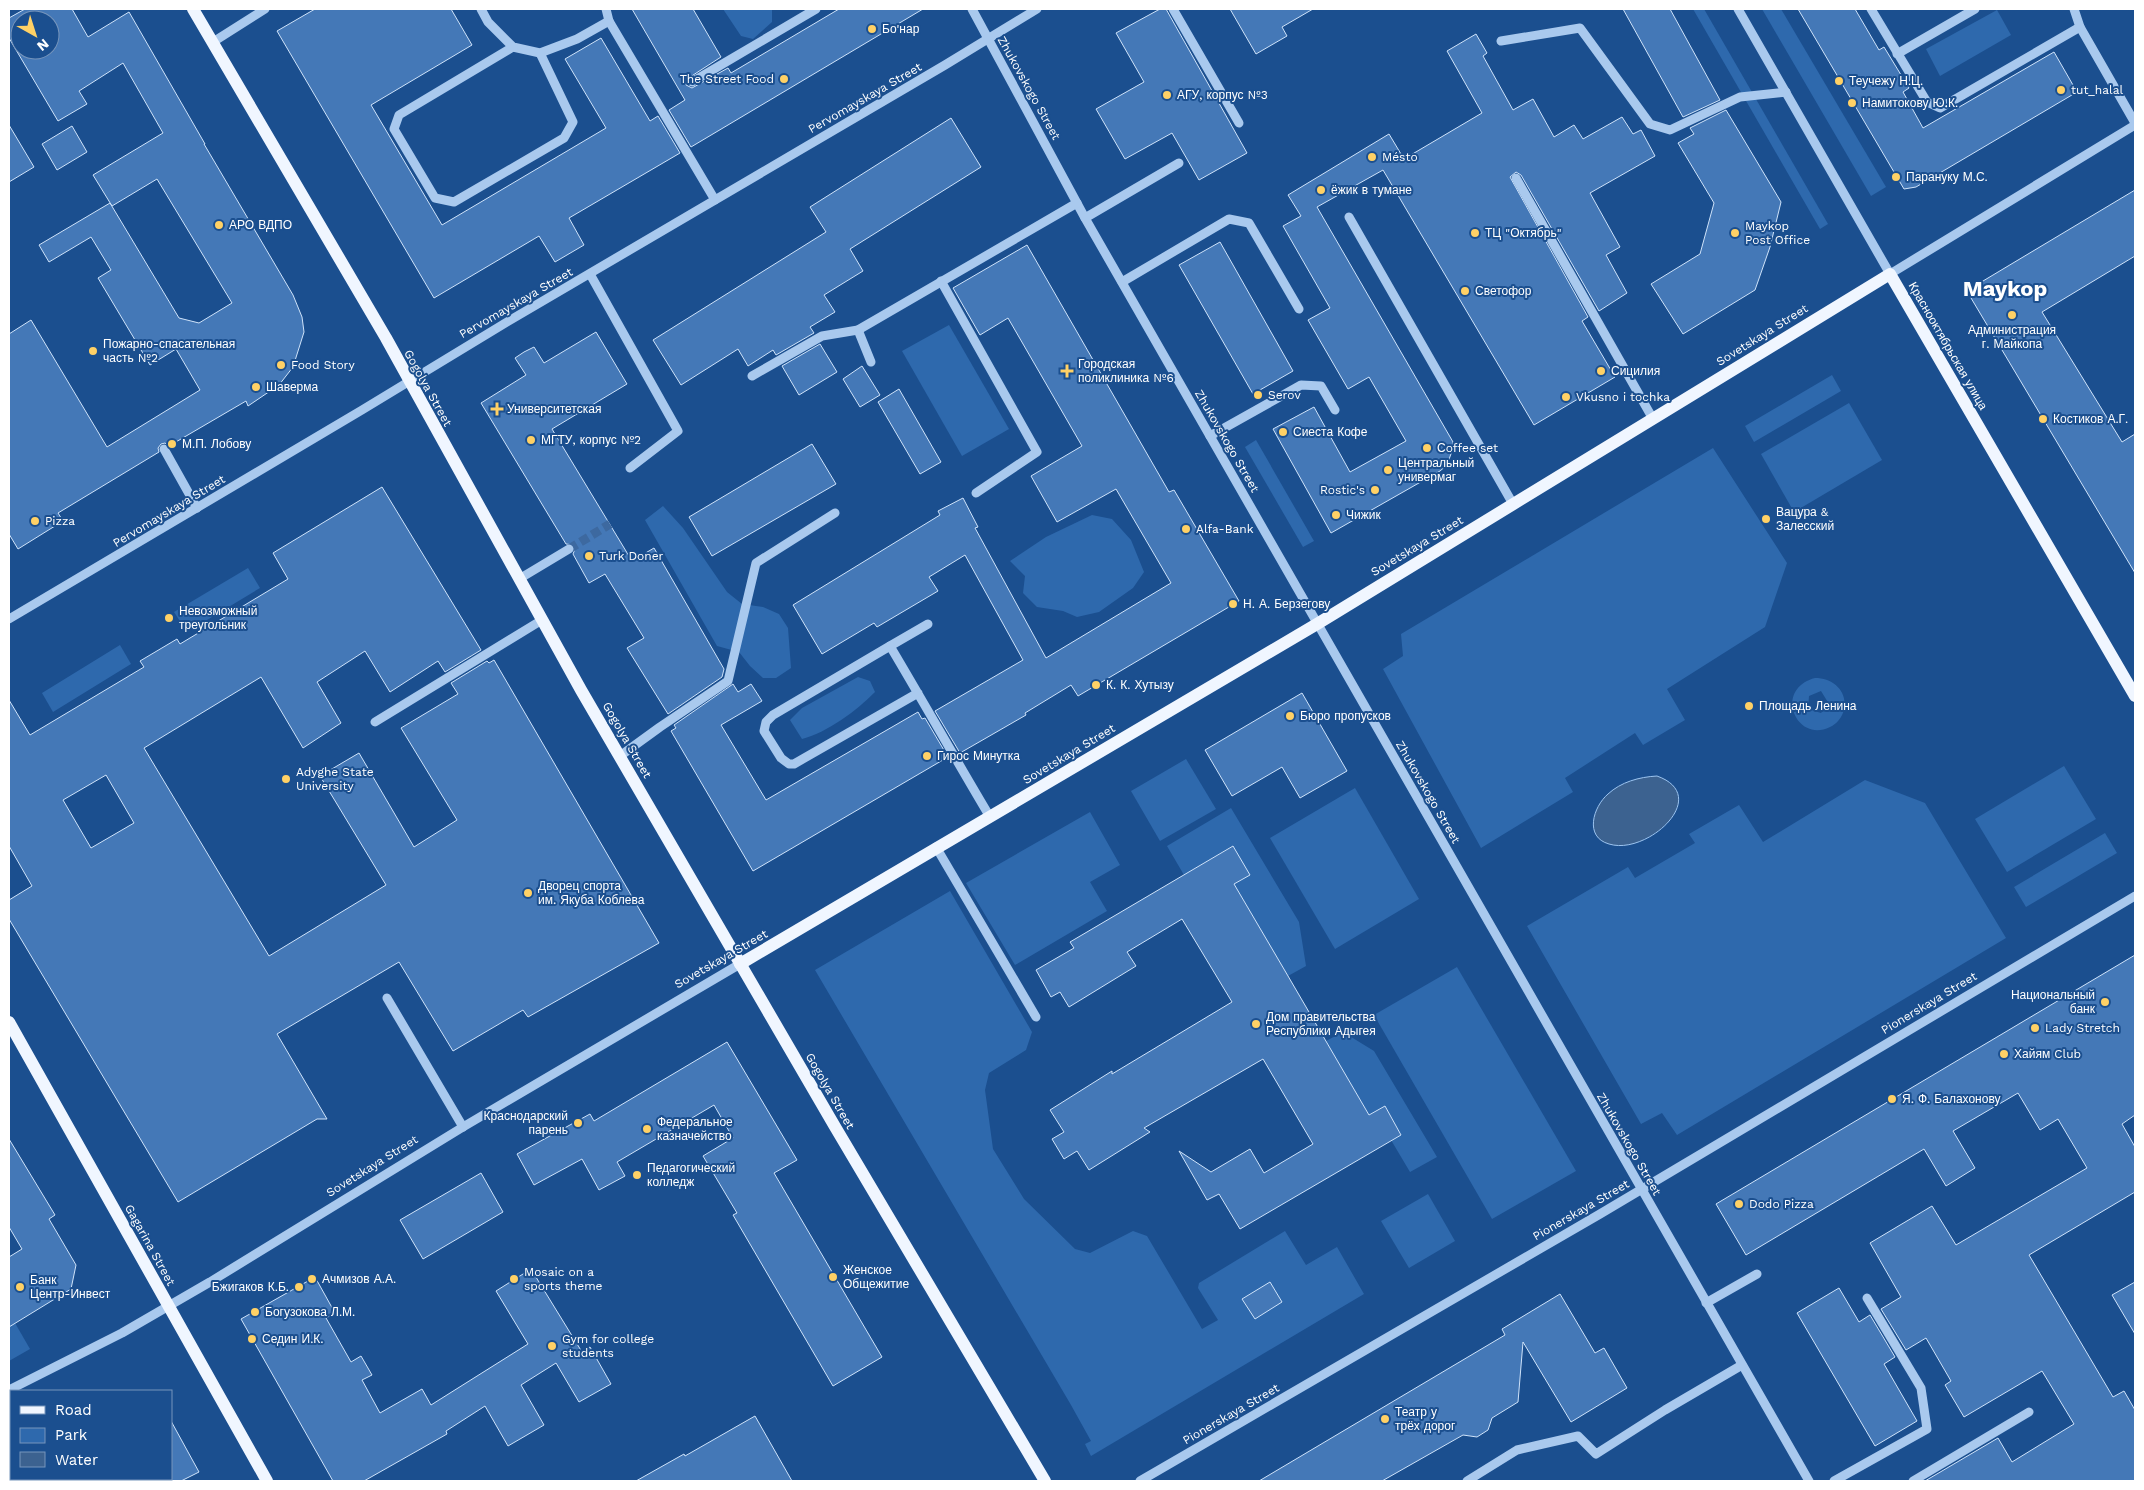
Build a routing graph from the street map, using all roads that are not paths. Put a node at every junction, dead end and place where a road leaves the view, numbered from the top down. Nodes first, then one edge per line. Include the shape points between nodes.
1 (193, 9) edge
2 (265, 9) edge
3 (481, 9) edge
4 (606, 9) edge
5 (816, 9) edge
6 (972, 9) edge
7 (1037, 9) edge
8 (1173, 9) edge
9 (1738, 9) edge
10 (1870, 9) edge
11 (1975, 9) edge
12 (2074, 9) edge
13 (609, 21) junction
14 (2080, 27) junction
15 (988, 38) junction
16 (1501, 41) dead end
17 (213, 42) junction
18 (513, 47) junction
19 (540, 54) junction
20 (1897, 54) junction
21 (692, 82) dead end
22 (1786, 92) junction
23 (1239, 123) dead end
24 (2135, 124) edge
25 (1179, 163) dead end
26 (1516, 178) dead end
27 (715, 200) junction
28 (1077, 202) junction
29 (1350, 217) dead end
30 (1086, 218) junction
31 (590, 274) junction
32 (1890, 274) junction
33 (941, 281) junction
34 (1122, 282) junction
35 (1299, 308) dead end
36 (858, 330) junction
37 (871, 362) dead end
38 (752, 376) dead end
39 (409, 381) junction
40 (1335, 410) dead end
41 (1652, 419) junction
42 (1210, 436) junction
43 (164, 449) dead end
44 (630, 468) dead end
45 (976, 493) dead end
46 (1513, 504) junction
47 (197, 508) junction
48 (835, 513) dead end
49 (569, 549) tunnel mouth
50 (519, 579) junction
51 (9, 619) edge
52 (542, 620) junction
53 (928, 624) dead end
54 (1317, 624) junction
55 (890, 646) junction
56 (918, 693) junction
57 (2135, 696) edge
58 (375, 722) dead end
59 (620, 756) junction
60 (990, 817) junction
61 (936, 848) junction
62 (2135, 896) edge
63 (740, 964) junction
64 (387, 998) dead end
65 (1036, 1017) dead end
66 (9, 1022) edge
67 (463, 1127) junction
68 (1640, 1189) junction
69 (1758, 1274) dead end
70 (1867, 1298) dead end
71 (1706, 1303) junction
72 (168, 1306) junction
73 (1742, 1365) junction
74 (9, 1390) edge
75 (2029, 1412) dead end
76 (267, 1481) edge
77 (1045, 1481) edge
78 (1140, 1481) edge
79 (1467, 1481) edge
80 (1809, 1481) edge
81 (1834, 1481) edge
82 (1913, 1481) edge

1 - 17 main road, Gogolya Street
2 - 17 street
3 - 18 street via 488,22
4 - 13 street
5 - 21 street
6 - 15 street, Zhukovskogo Street
7 - 15 street, Pervomayskaya Street
8 - 23 street
9 - 22 street, Краснооктябрьская улица
10 - 20 street
11 - 20 street
12 - 14 street
13 - 19 street
13 - 27 street
14 - 20 street via 1940,108 1927,102
14 - 24 street
15 - 27 street, Pervomayskaya Street
15 - 28 street, Zhukovskogo Street
16 - 22 street via 1580,28 1650,124 1670,130 1740,98
17 - 39 main road, Gogolya Street
18 - 19 street
18 - 19 street via 399,115 394,129 435,198 454,202 564,138 573,122
22 - 32 street, Краснооктябрьская улица
24 - 32 street, Sovetskaya Street
25 - 30 street
26 - 41 street
27 - 31 street, Pervomayskaya Street
28 - 30 street, Zhukovskogo Street
28 - 33 street
29 - 46 street
30 - 34 street, Zhukovskogo Street
31 - 39 street, Pervomayskaya Street
31 - 44 street via 678,431
32 - 41 main road, Sovetskaya Street
32 - 57 main road, Краснооктябрьская улица
33 - 36 street
33 - 45 street via 1037,452
34 - 35 street via 1229,219 1249,223
34 - 42 street, Zhukovskogo Street
36 - 37 street
36 - 38 street via 822,336
39 - 47 street, Pervomayskaya Street
39 - 50 main road, Gogolya Street
40 - 42 street via 1321,386 1301,385
41 - 46 main road, Sovetskaya Street
42 - 54 street, Zhukovskogo Street
43 - 47 street
46 - 54 main road, Sovetskaya Street
47 - 51 street, Pervomayskaya Street
48 - 59 street via 756,563 728,681
49 - 50 street
50 - 52 main road, Gogolya Street
52 - 58 street
52 - 59 main road, Gogolya Street
53 - 55 street
54 - 60 main road, Sovetskaya Street
54 - 68 street, Zhukovskogo Street
55 - 56 street
55 - 56 street via 773,715 766,722 764,731 781,758 794,764
56 - 60 street
59 - 63 main road, Gogolya Street
60 - 61 main road, Sovetskaya Street
61 - 63 main road, Sovetskaya Street
61 - 65 street
62 - 68 street, Pionerskaya Street
63 - 67 street, Sovetskaya Street
63 - 77 main road, Gogolya Street
64 - 67 street
66 - 72 main road, Gagarina Street
67 - 72 street, Sovetskaya Street
68 - 71 street, Zhukovskogo Street
68 - 78 street, Pionerskaya Street
69 - 71 street
70 - 81 street via 1921,1388 1927,1429
71 - 73 street, Zhukovskogo Street
72 - 74 street, Sovetskaya Street
72 - 76 main road, Gagarina Street
73 - 79 street via 1596,1454 1578,1436 1517,1450
73 - 80 street, Zhukovskogo Street
75 - 82 street

